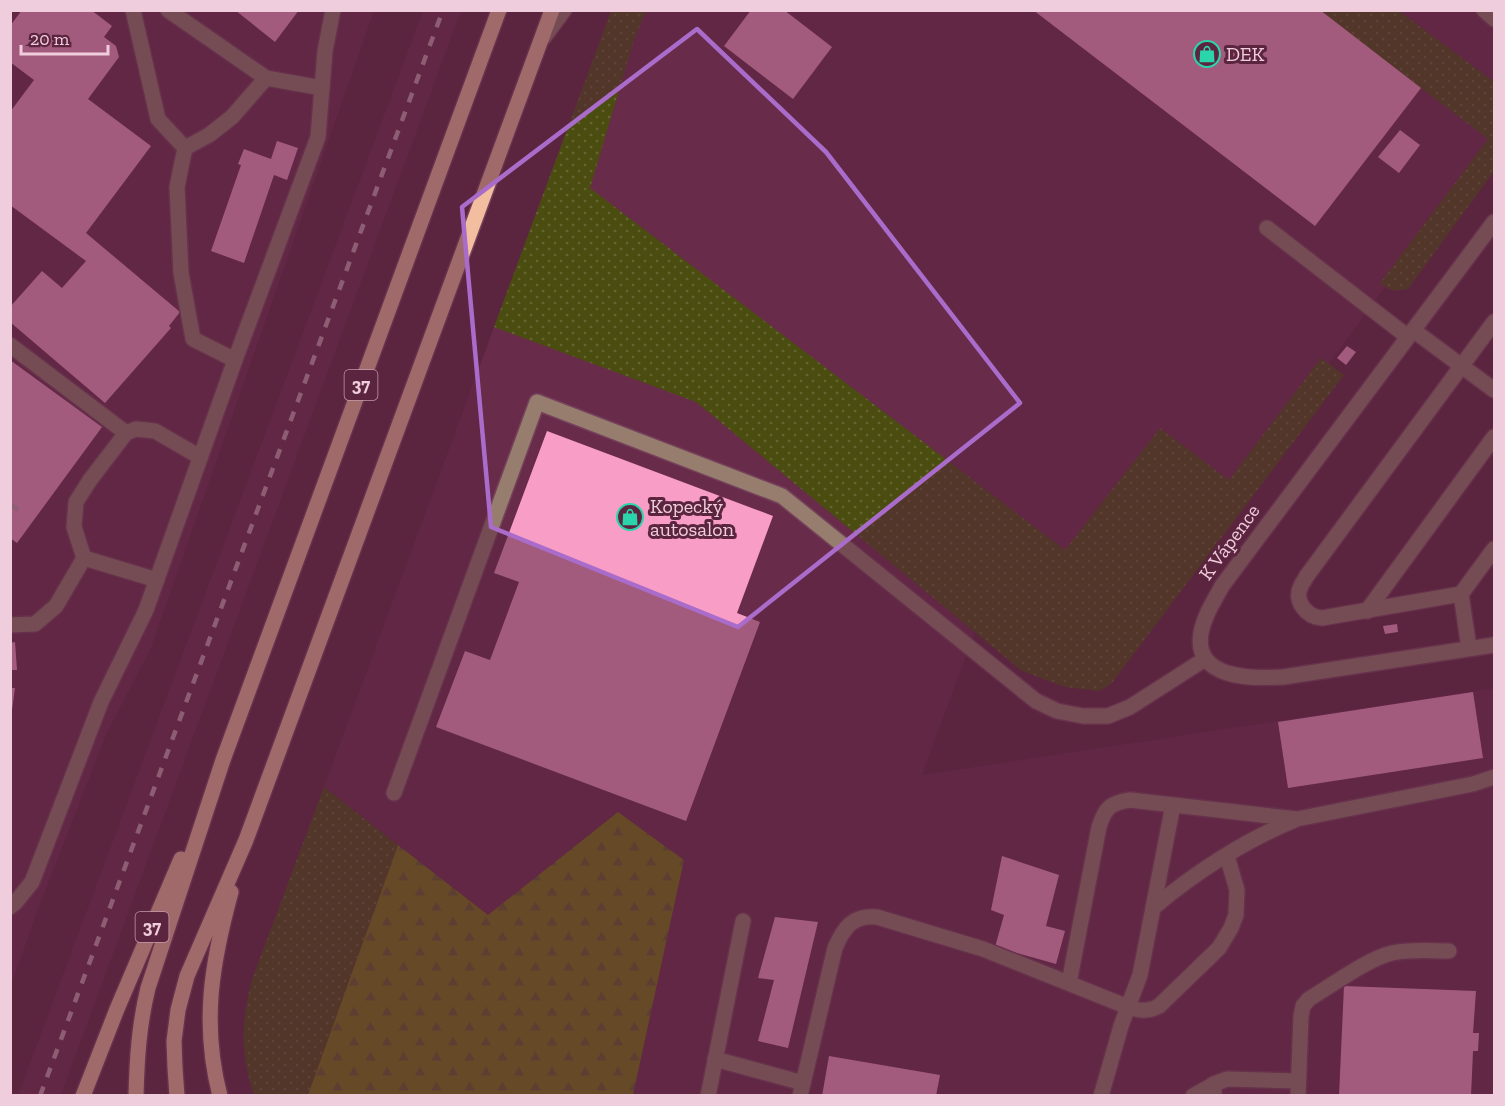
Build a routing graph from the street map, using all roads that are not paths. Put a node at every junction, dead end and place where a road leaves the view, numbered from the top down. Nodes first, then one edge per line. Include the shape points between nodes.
1 (133, 10) edge
2 (168, 10) edge
3 (333, 10) edge
4 (500, 10) edge
5 (552, 10) edge
6 (564, 10) edge
7 (1484, 10) edge
8 (1494, 19) edge
9 (540, 42) junction
10 (266, 78) junction
11 (322, 88) junction
12 (185, 148) junction
13 (1494, 222) edge
14 (1267, 228) dead end
15 (1494, 322) edge
16 (1411, 333) junction
17 (10, 345) edge
18 (235, 360) junction
19 (1462, 366) junction
20 (1494, 390) edge
21 (126, 433) junction
22 (1494, 437) edge
23 (200, 457) junction
24 (1494, 549) edge
25 (84, 558) junction
26 (157, 580) junction
27 (1461, 594) junction
28 (1367, 610) junction
29 (10, 625) edge
30 (1494, 645) edge
31 (1469, 648) junction
32 (1205, 658) junction
33 (223, 760) junction
34 (1494, 777) edge
35 (394, 793) dead end
36 (1173, 805) junction
37 (1297, 819) junction
38 (246, 840) junction
39 (1227, 856) junction
40 (10, 906) edge
41 (1153, 908) junction
42 (743, 921) dead end
43 (1449, 951) dead end
44 (1069, 983) junction
45 (1128, 1007) junction
46 (715, 1059) junction
47 (1298, 1088) edge
48 (802, 1089) edge
49 (1214, 1090) edge
50 (83, 1095) edge
51 (136, 1095) edge
52 (177, 1095) edge
53 (220, 1095) edge
54 (708, 1095) edge
55 (1101, 1095) edge
56 (1192, 1095) edge

1 - 12 street via 158,119
2 - 10 street
3 - 11 street
4 - 33 main road, 37
5 - 9 main road, 37
6 - 9 street
7 - 8 street
9 - 38 main road, 37
10 - 11 street
10 - 12 street via 232,117
11 - 18 street via 318,137
12 - 18 street via 177,187 181,273 193,339
13 - 16 street, K Vápence
14 - 16 street
15 - 19 street
16 - 19 street
16 - 32 street, K Vápence via 1222,586 1200,634
17 - 21 street
18 - 23 street
19 - 20 street
19 - 28 street via 1300,587 1302,605 1314,618
21 - 23 street via 136,429 155,431
21 - 25 street via 76,502 74,527
22 - 28 street
23 - 26 street
24 - 27 street
25 - 26 street
25 - 29 street via 56,606 35,624
26 - 40 street via 101,702 32,882
27 - 28 street
27 - 31 street
30 - 31 street
31 - 32 street via 1267,678 1228,674 1211,666
32 - 35 street via 1130,707 1108,716 1058,711 1036,701 782,496 537,402
33 - 50 main road, 37
33 - 51 main road, 37 via 148,988 139,1034
34 - 37 street
36 - 37 street
36 - 41 street
36 - 44 street via 1130,800 1107,808 1102,816
37 - 39 street via 1264,833
38 - 52 main road, 37 via 182,992 174,1041
38 - 53 main road via 218,944 211,990 211,1047
39 - 41 street
39 - 45 street via 1237,904 1226,938 1160,1006 1150,1010
41 - 45 street via 1140,975
42 - 46 street
43 - 47 street via 1390,953 1308,999 1300,1016
44 - 45 street
44 - 48 street via 963,942 877,917 859,919 850,923 839,939
45 - 55 street
46 - 48 street
46 - 54 street
47 - 49 street via 1227,1079
49 - 56 street

